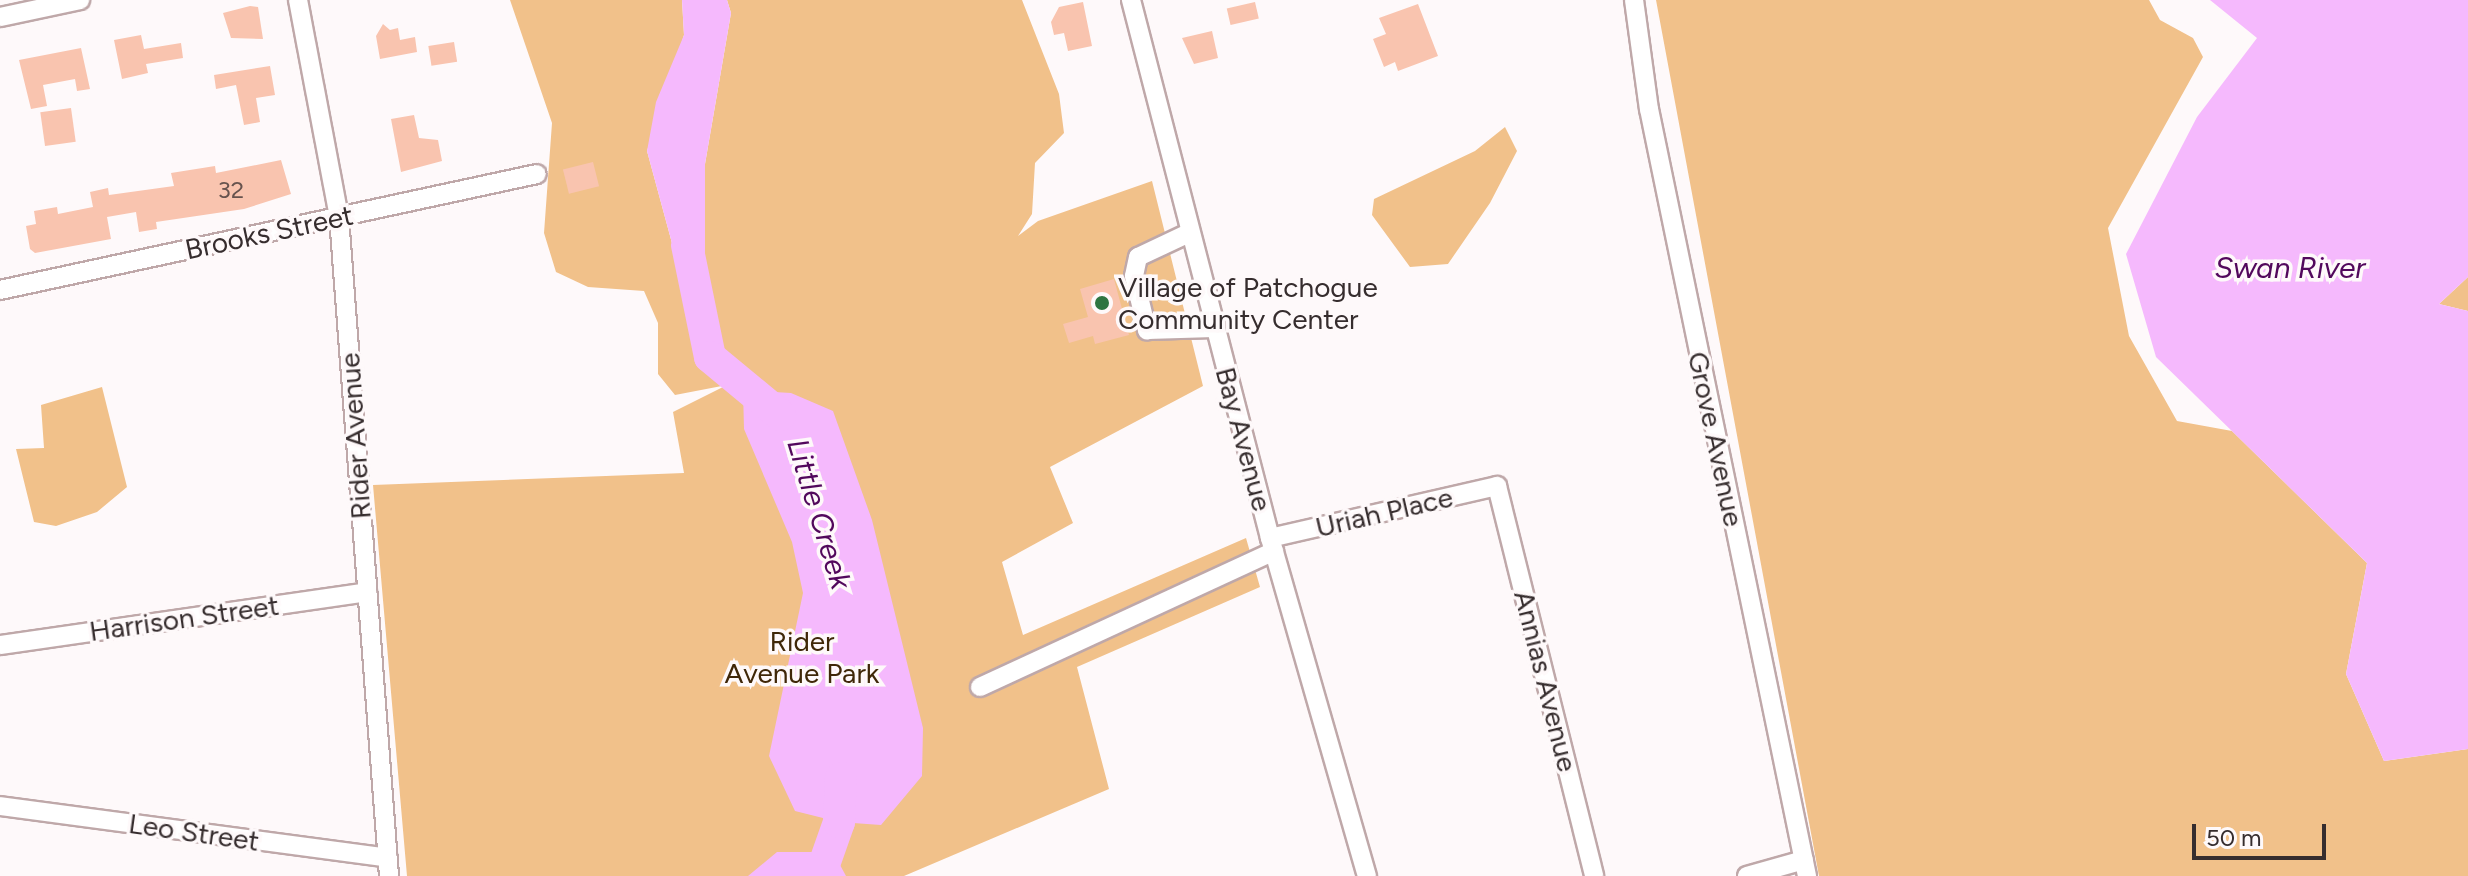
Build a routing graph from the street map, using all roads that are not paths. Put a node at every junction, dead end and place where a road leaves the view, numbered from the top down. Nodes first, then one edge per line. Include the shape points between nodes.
1 (80, 0) edge
2 (298, 0) edge
3 (1131, 0) edge
4 (1634, 0) edge
5 (0, 17) edge
6 (537, 174) dead end
7 (339, 217) junction
8 (1189, 233) junction
9 (0, 290) edge
10 (1214, 328) junction
11 (1497, 486) joint
12 (1272, 544) junction
13 (367, 592) junction
14 (0, 645) edge
15 (980, 687) dead end
16 (0, 806) edge
17 (388, 867) edge
18 (1806, 868) edge
19 (1367, 876) edge
20 (1594, 876) edge
21 (1747, 876) edge

1 - 5 street
2 - 7 street, Rider Avenue
3 - 8 street, Bay Avenue
4 - 18 street, Grove Avenue via 1679,259
6 - 7 street, Brooks Street
7 - 9 street, Brooks Street
7 - 13 street, Rider Avenue
8 - 10 street, Bay Avenue
8 - 10 street via 1138,257 1134,276 1147,330
10 - 12 street, Bay Avenue
11 - 12 street, Uriah Place
11 - 20 street, Annias Avenue
12 - 15 street, Uriah Place
12 - 19 street, Bay Avenue
13 - 14 street, Harrison Street
13 - 17 street, Rider Avenue
16 - 17 street, Leo Street
18 - 21 street

